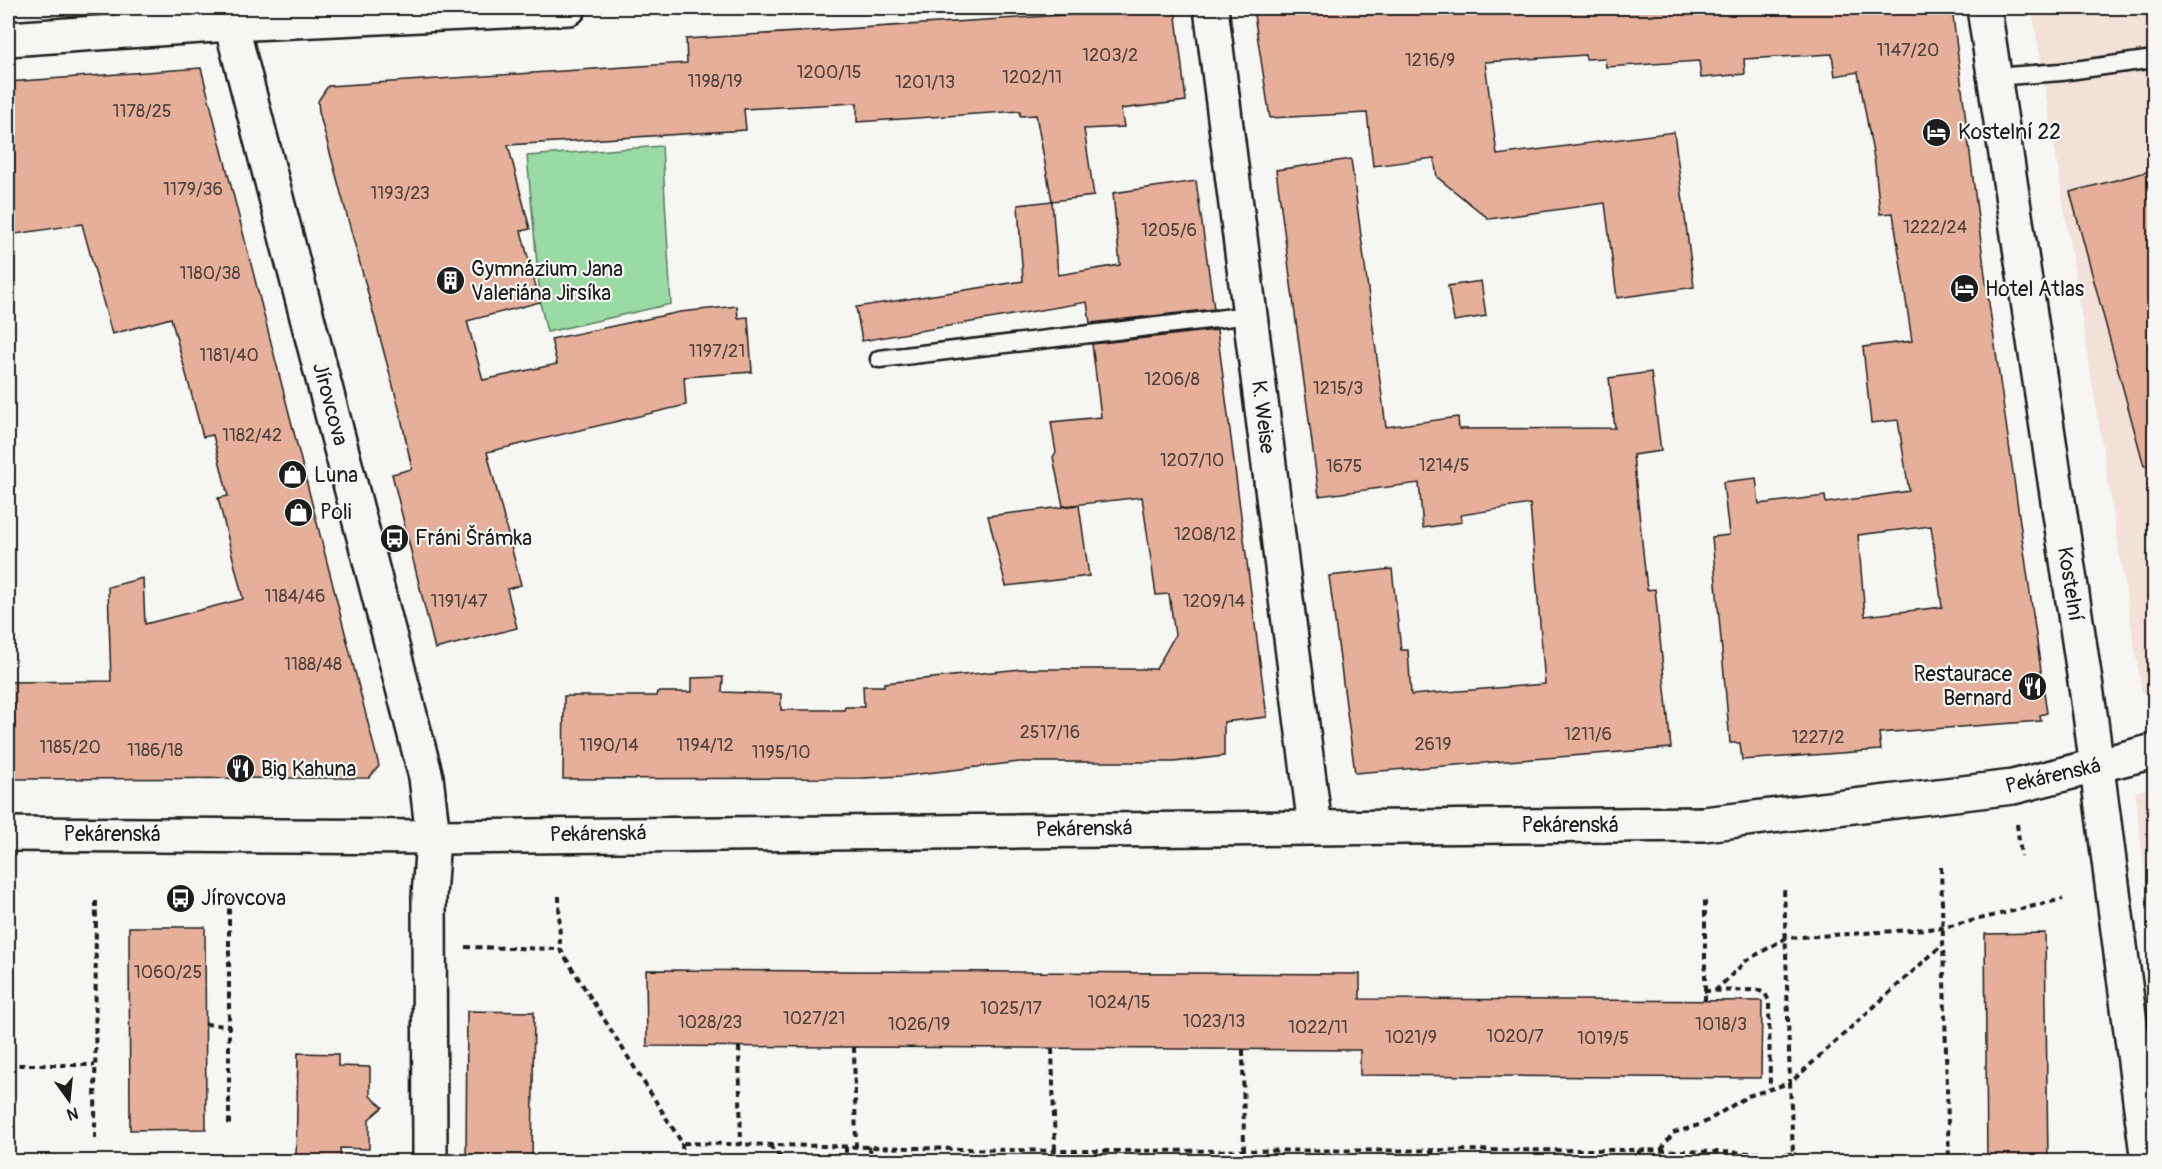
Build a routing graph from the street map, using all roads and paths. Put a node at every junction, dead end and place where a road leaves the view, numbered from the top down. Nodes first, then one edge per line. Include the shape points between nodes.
1 (569, 8) edge
2 (1211, 8) edge
3 (1984, 8) edge
4 (229, 16) edge
5 (8, 39) edge
6 (2154, 59) edge
7 (1993, 77) junction
8 (1250, 315) junction
9 (879, 359) dead end
10 (2154, 751) edge
11 (2097, 767) junction
12 (2017, 816) dead end
13 (1315, 827) junction
14 (8, 834) edge
15 (433, 837) junction
16 (2021, 856) dead end
17 (1941, 867) dead end
18 (1784, 886) dead end
19 (560, 896) dead end
20 (96, 897) dead end
21 (1705, 897) dead end
22 (229, 898) dead end
23 (2063, 899) dead end
24 (1942, 928) junction
25 (1786, 938) junction
26 (1942, 945) junction
27 (462, 947) dead end
28 (560, 949) junction
29 (1704, 991) junction
30 (1715, 991) junction
31 (1705, 1000) dead end
32 (205, 1024) dead end
33 (229, 1026) junction
34 (739, 1047) dead end
35 (854, 1047) dead end
36 (1052, 1049) dead end
37 (1243, 1050) dead end
38 (8, 1065) edge
39 (95, 1065) junction
40 (1790, 1083) junction
41 (1770, 1090) junction
42 (229, 1126) dead end
43 (95, 1138) dead end
44 (682, 1143) junction
45 (741, 1145) junction
46 (768, 1145) junction
47 (846, 1147) junction
48 (856, 1147) junction
49 (868, 1147) junction
50 (1639, 1150) junction
51 (1055, 1151) junction
52 (1076, 1151) junction
53 (1245, 1151) junction
54 (1432, 1151) junction
55 (1661, 1151) junction
56 (1220, 1152) junction
57 (1752, 1154) junction
58 (1793, 1154) junction
59 (430, 1161) edge
60 (682, 1161) edge
61 (786, 1161) edge
62 (846, 1161) edge
63 (878, 1161) edge
64 (1076, 1161) edge
65 (1220, 1161) edge
66 (1432, 1161) edge
67 (1639, 1161) edge
68 (1752, 1161) edge
69 (1805, 1161) edge
70 (1949, 1161) edge
71 (2148, 1161) edge

1 - 4 street
2 - 8 street, K. Weise
3 - 7 street, Kostelní
4 - 5 street
4 - 15 street, Jírovcova via 426,777
6 - 7 lane
7 - 11 street, Kostelní
8 - 9 lane
8 - 13 street, K. Weise
10 - 11 street, Pekárenská
11 - 13 street, Pekárenská via 2013,787 1704,824
11 - 71 street, Kostelní
12 - 16 path
13 - 15 street, Pekárenská
14 - 15 street, Pekárenská
15 - 59 street, Jírovcova via 429,897
17 - 24 path
18 - 25 path
19 - 28 path
20 - 39 path
21 - 29 path
22 - 33 path
23 - 24 path
24 - 25 path
24 - 26 path
25 - 30 path via 1747,960
25 - 40 path
26 - 40 path
26 - 70 path
27 - 28 path
28 - 44 path
29 - 30 path
29 - 31 path
30 - 41 path via 1765,993
32 - 33 path
33 - 42 path
34 - 45 path
35 - 48 path
36 - 51 path
37 - 53 path
38 - 39 path
39 - 43 path
40 - 41 path
40 - 58 path
41 - 55 path via 1748,1096 1702,1124 1673,1133
44 - 45 path
44 - 60 path
45 - 46 path
46 - 47 path
46 - 61 path
47 - 48 path
47 - 62 path
48 - 49 path
49 - 51 path
49 - 63 path
50 - 54 path
50 - 55 path
50 - 67 path
51 - 52 path
52 - 56 path
52 - 64 path
53 - 54 path
53 - 56 path
54 - 66 path
55 - 57 path
56 - 65 path
57 - 58 path
57 - 68 path
58 - 69 path

